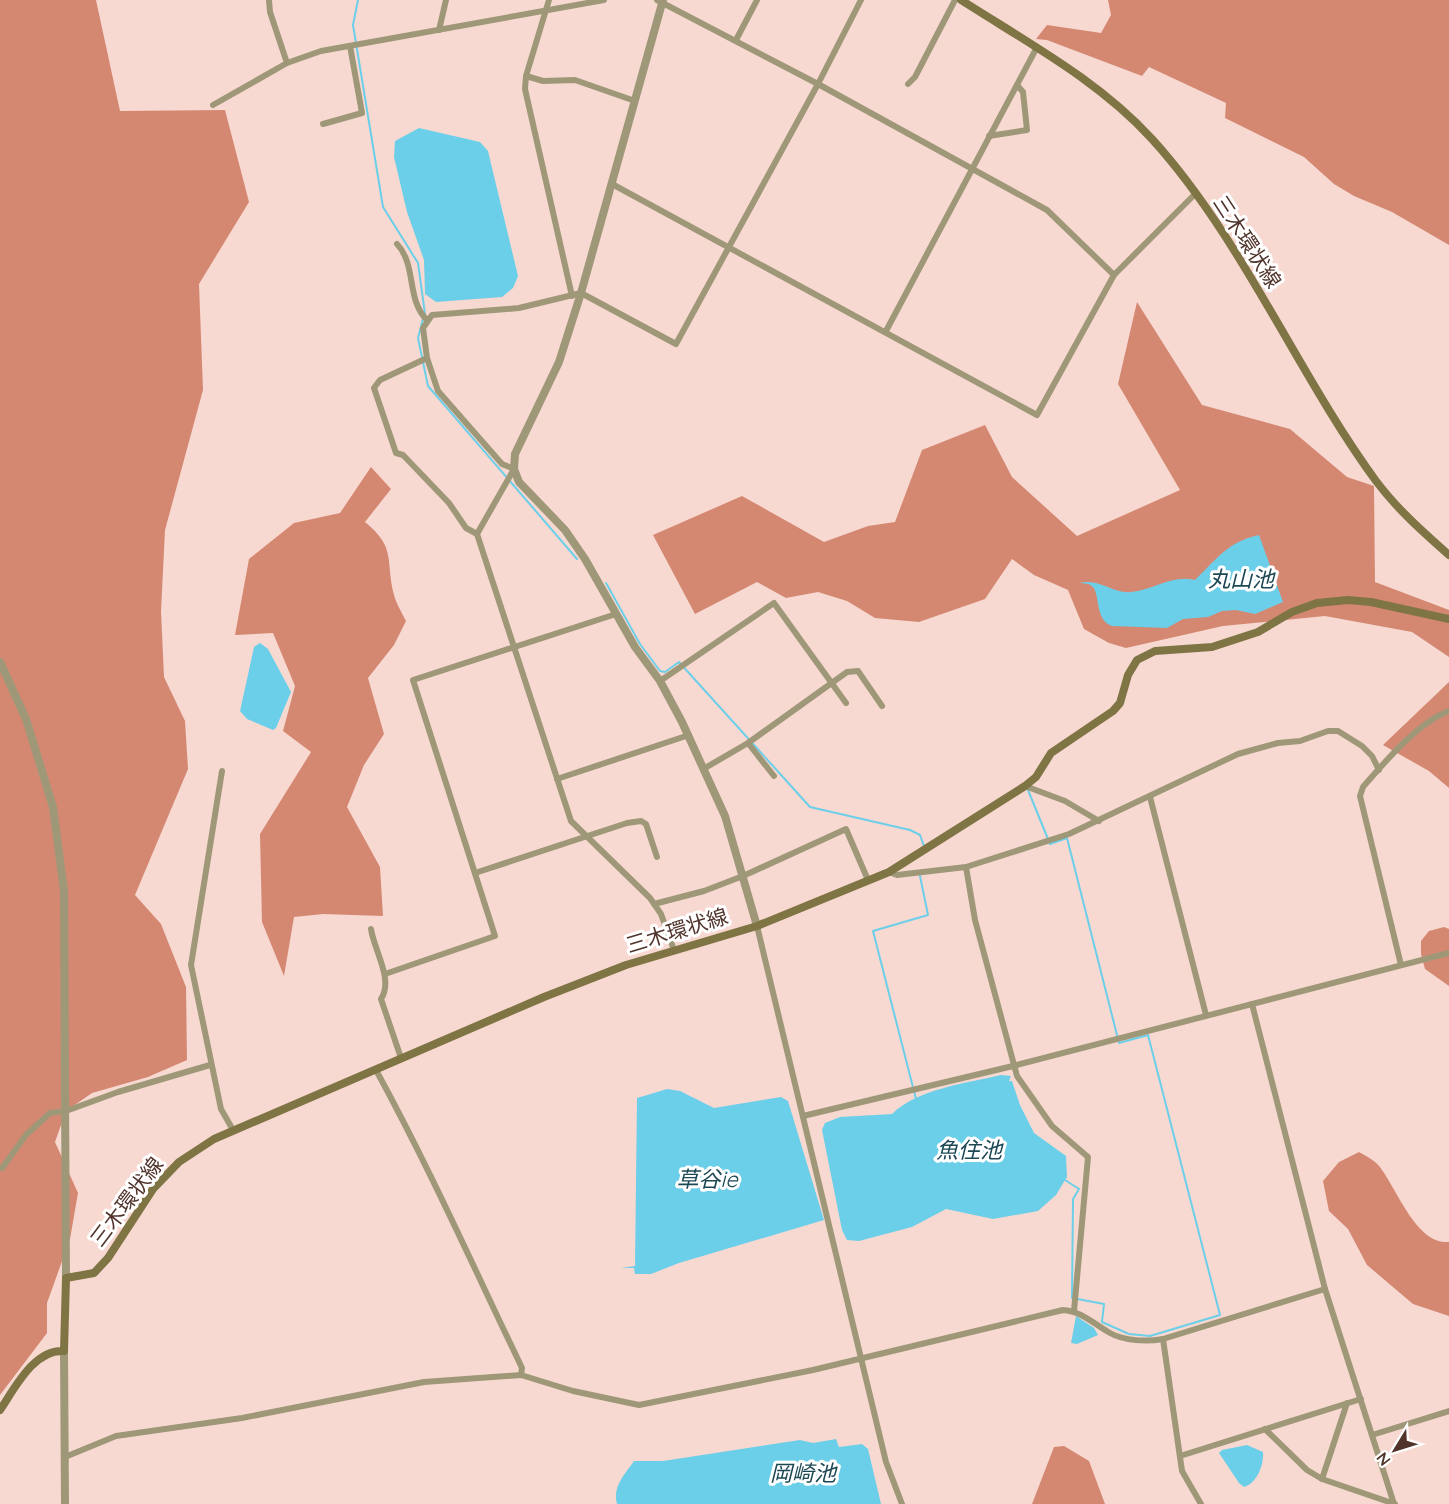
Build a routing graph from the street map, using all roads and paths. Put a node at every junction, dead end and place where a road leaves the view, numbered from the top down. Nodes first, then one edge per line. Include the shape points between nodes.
1 (268, 0) edge
2 (446, 0) edge
3 (549, 0) edge
4 (604, 0) edge
5 (661, 0) edge
6 (757, 0) edge
7 (861, 0) edge
8 (955, 0) edge
9 (961, 0) edge
10 (548, 10) junction
11 (439, 30) junction
12 (736, 40) junction
13 (350, 46) junction
14 (1036, 49) junction
15 (287, 63) junction
16 (526, 76) junction
17 (818, 84) junction
18 (908, 84) dead end
19 (1017, 84) junction
20 (635, 101) junction
21 (213, 105) dead end
22 (323, 124) dead end
23 (989, 136) junction
24 (972, 168) junction
25 (612, 184) junction
26 (1195, 194) junction
27 (397, 244) dead end
28 (729, 246) junction
29 (1114, 275) junction
30 (581, 293) junction
31 (572, 296) junction
32 (427, 320) junction
33 (886, 331) junction
34 (427, 358) junction
35 (514, 469) junction
36 (477, 534) junction
37 (1449, 555) edge
38 (616, 614) junction
39 (1449, 619) edge
40 (514, 647) junction
41 (0, 662) edge
42 (660, 681) junction
43 (832, 683) junction
44 (846, 703) dead end
45 (882, 706) dead end
46 (1449, 711) edge
47 (689, 735) junction
48 (748, 743) junction
49 (705, 768) junction
50 (1379, 770) junction
51 (222, 771) dead end
52 (774, 776) dead end
53 (557, 779) junction
54 (1025, 786) junction
55 (1150, 797) junction
56 (1098, 821) junction
57 (587, 837) junction
58 (657, 856) dead end
59 (966, 867) junction
60 (889, 872) junction
61 (475, 873) junction
62 (743, 876) junction
63 (868, 880) junction
64 (654, 904) junction
65 (757, 926) junction
66 (371, 929) dead end
67 (674, 950) junction
68 (1449, 953) edge
69 (1401, 965) junction
70 (384, 974) junction
71 (1252, 1004) junction
72 (1206, 1016) junction
73 (401, 1058) junction
74 (210, 1065) junction
75 (1013, 1066) junction
76 (376, 1070) junction
77 (66, 1111) junction
78 (803, 1116) junction
79 (233, 1130) junction
80 (2, 1168) dead end
81 (66, 1278) junction
82 (1325, 1289) junction
83 (1074, 1311) junction
84 (1162, 1339) junction
85 (64, 1351) junction
86 (862, 1356) junction
87 (521, 1375) junction
88 (1360, 1399) junction
89 (1347, 1403) junction
90 (0, 1410) edge
91 (1449, 1411) edge
92 (1265, 1429) junction
93 (1372, 1435) junction
94 (1180, 1456) junction
95 (65, 1457) junction
96 (1322, 1479) junction
97 (65, 1504) edge
98 (902, 1504) edge
99 (1201, 1504) edge
100 (1394, 1504) edge

1 - 15 street
2 - 11 street
3 - 10 street
4 - 10 street
5 - 12 street
5 - 20 street
6 - 12 street
7 - 17 street
8 - 18 street
9 - 14 main road, 三木環状線
10 - 11 street
10 - 16 street
11 - 13 street
12 - 17 street
13 - 15 street
13 - 22 street via 362,113
14 - 19 street
14 - 26 main road, 三木環状線 via 1111,99 1153,141
15 - 21 street
16 - 20 street via 543,81 575,80
16 - 31 street via 525,89
17 - 24 street
17 - 28 street
19 - 23 street
19 - 23 street via 1023,92 1027,130
20 - 25 street
23 - 24 street
24 - 29 street via 1047,210
24 - 33 street
25 - 28 street
25 - 30 street
26 - 29 street
26 - 37 main road, 三木環状線 via 1377,481
27 - 32 street via 405,253 418,311
28 - 30 street via 676,344
28 - 33 street
29 - 33 street via 1038,415
30 - 31 street
30 - 35 street via 559,362 515,453
31 - 32 street via 519,308 432,315
32 - 34 street via 423,328
34 - 35 street via 438,391 502,464
34 - 36 street via 380,380 375,388 396,453 449,502 466,528
35 - 36 street
35 - 38 street via 519,482 565,530
36 - 40 street
38 - 40 street
38 - 42 street
39 - 54 main road, 三木環状線 via 1371,602 1317,603 1258,632 1212,647 1155,651 1137,660 1113,711 1052,753
40 - 53 street
40 - 61 street via 413,680
41 - 77 street via 26,719 53,807 64,891
42 - 43 street via 774,603
42 - 47 street
43 - 44 street
43 - 45 street via 847,672 858,671
43 - 48 street
46 - 50 street via 1403,744
47 - 49 street
47 - 53 street
48 - 49 street
48 - 52 street
49 - 62 street
50 - 55 street via 1362,746 1338,731 1328,731 1238,754
50 - 69 street via 1360,796
51 - 74 street via 191,965
53 - 57 street via 571,821
54 - 56 street via 1065,801
54 - 60 main road, 三木環状線
55 - 56 street
55 - 72 street
56 - 59 street
57 - 58 street via 641,821 646,824
57 - 61 street
57 - 64 street
59 - 60 street via 897,875
59 - 75 street via 975,920
60 - 63 main road, 三木環状線
61 - 70 street via 495,936
62 - 63 street via 846,829
62 - 64 street
62 - 65 street
63 - 65 main road, 三木環状線
64 - 67 street
65 - 67 main road, 三木環状線
65 - 78 street
66 - 70 street
67 - 73 main road, 三木環状線 via 543,997
68 - 69 street
69 - 71 street
70 - 73 street via 385,993 381,999
71 - 72 street
71 - 82 street
72 - 75 street
73 - 76 main road, 三木環状線
74 - 77 street
74 - 79 street via 221,1109
75 - 78 street
75 - 83 street via 1029,1097 1052,1126 1088,1157
76 - 79 main road, 三木環状線
76 - 87 street via 452,1219 522,1368
77 - 80 street via 50,1113
77 - 81 street
78 - 86 street
79 - 81 main road, 三木環状線 via 179,1162 153,1190 94,1273
81 - 85 main road
82 - 84 street
82 - 88 street
83 - 84 street via 1113,1335 1147,1341
83 - 86 street via 1028,1316
84 - 94 street
85 - 90 main road via 45,1353
85 - 95 street
86 - 87 street via 813,1370 639,1405
86 - 98 street via 886,1462
87 - 95 street via 424,1382 242,1418 116,1436
88 - 89 street
88 - 93 street
89 - 92 street
89 - 96 street
91 - 93 street
92 - 94 street
92 - 96 street via 1307,1470
93 - 100 street
94 - 99 street via 1182,1471
95 - 97 street
96 - 100 street

